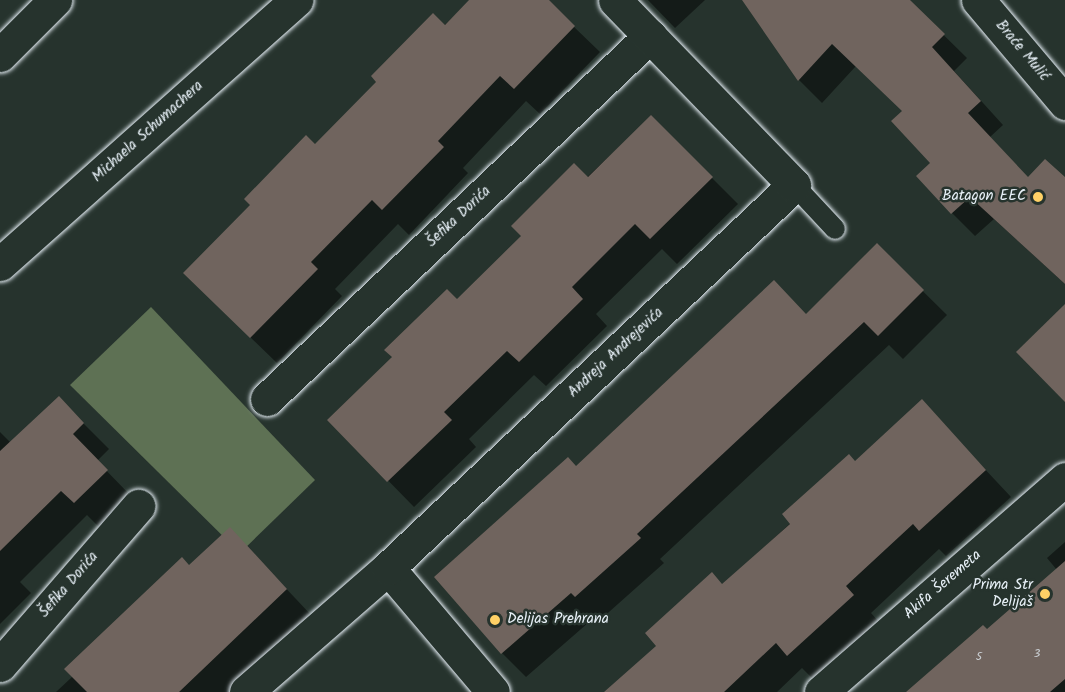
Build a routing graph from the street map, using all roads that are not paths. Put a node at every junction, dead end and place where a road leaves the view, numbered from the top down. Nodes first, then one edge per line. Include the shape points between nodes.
1 (55, 0) edge
2 (296, 0) edge
3 (615, 0) edge
4 (978, 0) edge
5 (650, 36) junction
6 (0, 55) edge
7 (1065, 104) edge
8 (794, 185) junction
9 (835, 229) dead end
10 (0, 264) edge
11 (267, 399) dead end
12 (1065, 479) edge
13 (138, 506) dead end
14 (388, 568) junction
15 (0, 665) edge
16 (246, 692) edge
17 (493, 692) edge
18 (821, 692) edge

1 - 6 street
2 - 10 street, Michaela Schumachera
3 - 5 street
4 - 7 street, Braće Mulić
5 - 8 street
5 - 11 street, Šefika Dorića
8 - 9 lane
8 - 14 street, Andreja Andrejevića
12 - 18 street, Akifa Šeremeta
13 - 15 street, Šefika Dorića
14 - 16 street, Andreja Andrejevića
14 - 17 street

